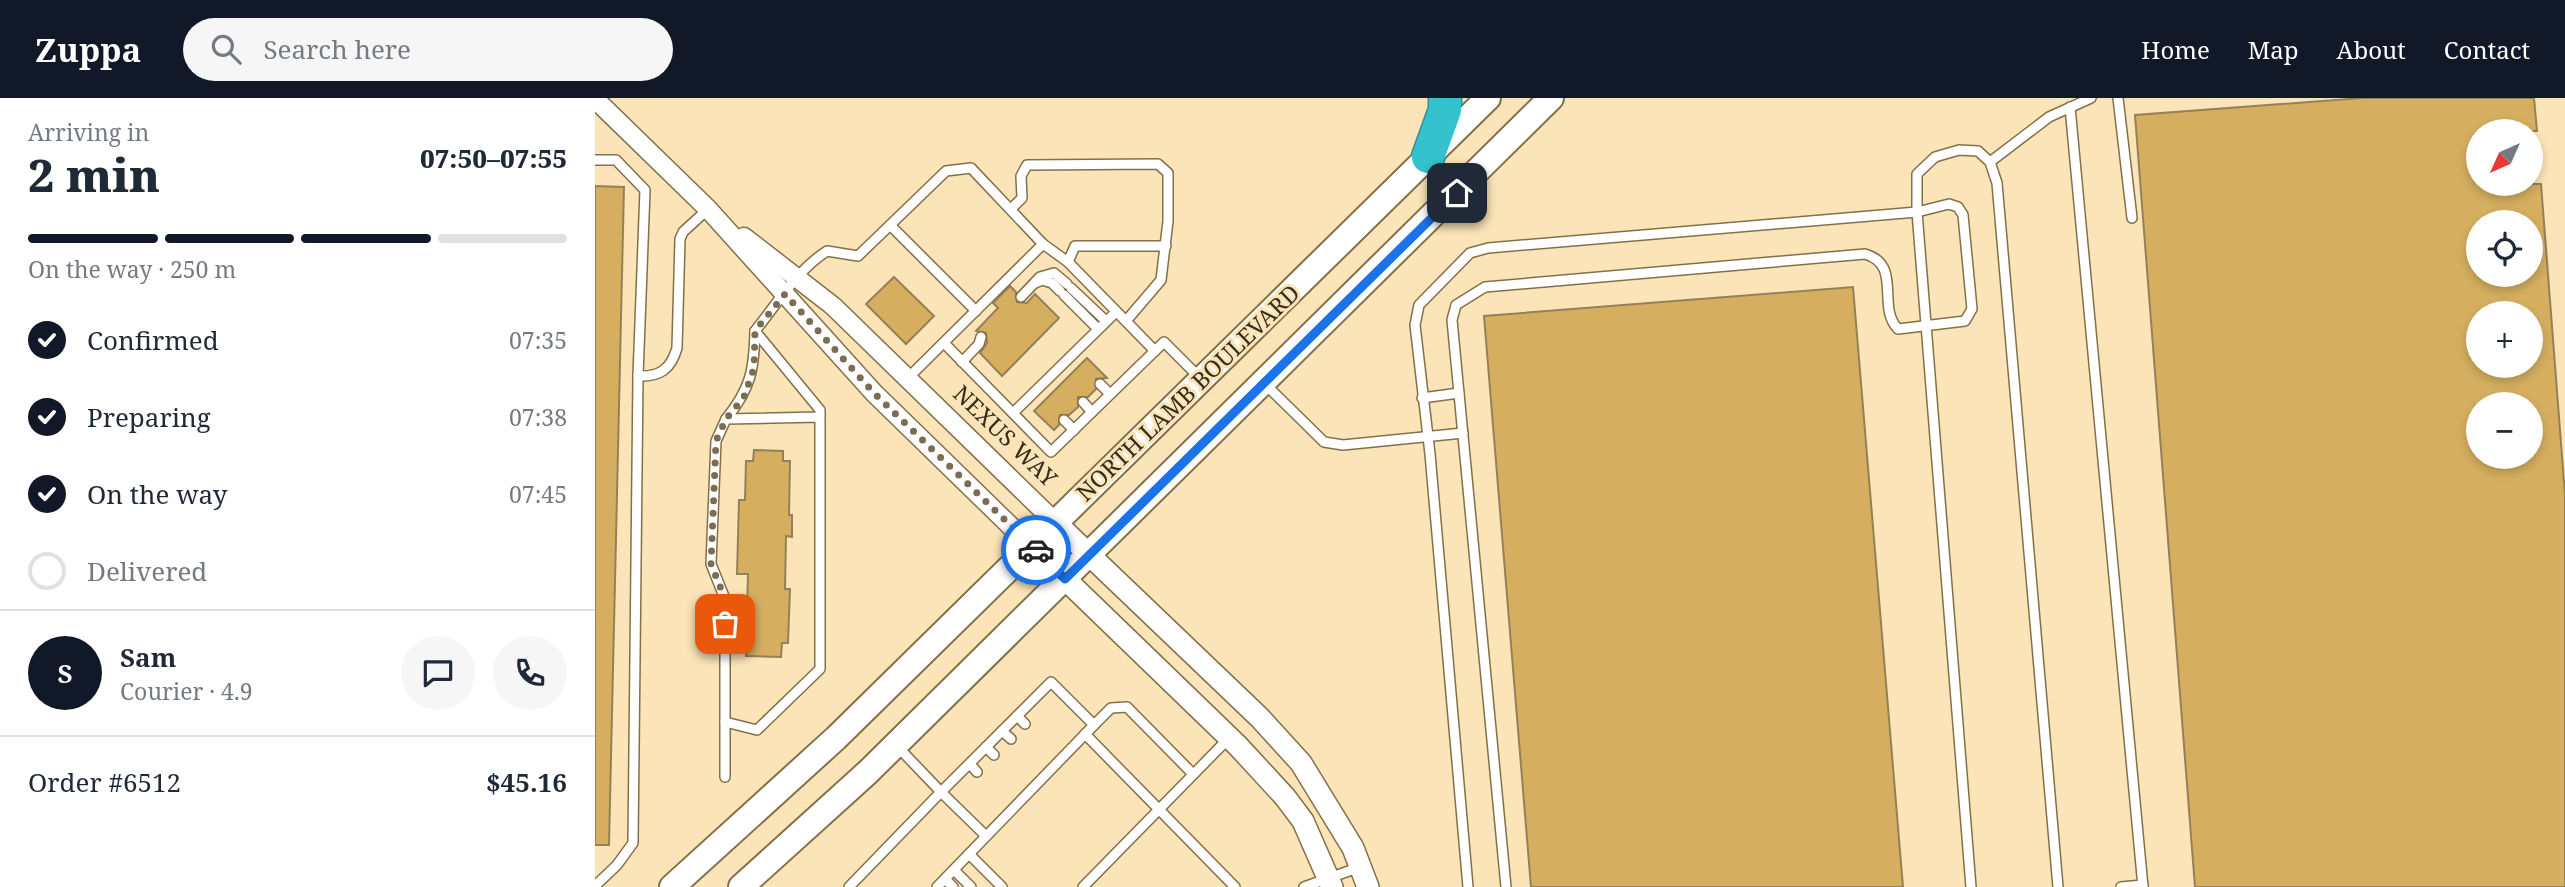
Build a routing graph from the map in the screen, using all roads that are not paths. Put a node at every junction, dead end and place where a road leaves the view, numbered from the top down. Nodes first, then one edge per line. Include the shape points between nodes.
1 (1445, 98) edge
2 (1488, 98) edge
3 (1551, 98) edge
4 (2091, 98) edge
5 (2118, 98) edge
6 (595, 99) edge
7 (2070, 107) junction
8 (1428, 157) junction
9 (595, 160) edge
10 (1990, 162) junction
11 (708, 208) junction
12 (1011, 209) junction
13 (1917, 212) junction
14 (2132, 218) dead end
15 (891, 226) junction
16 (1043, 244) junction
17 (1166, 246) junction
18 (1068, 262) junction
19 (797, 278) junction
20 (1066, 290) junction
21 (785, 294) junction
22 (1021, 297) dead end
23 (976, 311) junction
24 (1116, 312) junction
25 (1106, 321) junction
26 (1126, 321) junction
27 (1926, 326) junction
28 (1098, 330) junction
29 (755, 331) junction
30 (981, 337) dead end
31 (944, 343) junction
32 (1155, 351) junction
33 (1072, 355) junction
34 (962, 362) junction
35 (1080, 364) dead end
36 (1054, 373) junction
37 (638, 376) junction
38 (908, 378) junction
39 (1202, 380) junction
40 (1063, 382) dead end
41 (1100, 384) dead end
42 (1265, 384) junction
43 (1035, 391) junction
44 (1459, 393) junction
45 (1110, 394) junction
46 (1422, 398) junction
47 (1044, 400) dead end
48 (1083, 402) dead end
49 (1092, 412) junction
50 (1013, 413) junction
51 (820, 417) junction
52 (726, 419) junction
53 (1064, 420) dead end
54 (1074, 430) junction
55 (1462, 433) junction
56 (1427, 437) junction
57 (1056, 523) junction
58 (1032, 547) junction
59 (1090, 555) junction
60 (1065, 579) junction
61 (1017, 716) junction
62 (725, 722) junction
63 (1025, 724) dead end
64 (1094, 725) junction
65 (1002, 731) junction
66 (1085, 734) junction
67 (1229, 738) junction
68 (1011, 739) dead end
69 (896, 745) junction
70 (986, 747) junction
71 (1052, 752) dead end
72 (994, 755) dead end
73 (1060, 760) junction
74 (969, 764) junction
75 (1038, 767) dead end
76 (977, 772) dead end
77 (1193, 774) junction
78 (1046, 775) junction
79 (725, 777) dead end
80 (1022, 783) dead end
81 (1030, 791) junction
82 (941, 792) junction
83 (1006, 800) dead end
84 (1013, 808) junction
85 (1160, 808) junction
86 (986, 836) junction
87 (969, 854) junction
88 (1360, 867) junction
89 (954, 870) junction
90 (595, 873) edge
91 (608, 873) junction
92 (945, 879) junction
93 (1330, 881) edge
94 (595, 886) edge
95 (2143, 886) edge
96 (672, 887) edge
97 (741, 887) edge
98 (849, 887) edge
99 (937, 887) edge
100 (953, 887) edge
101 (971, 887) edge
102 (1002, 887) edge
103 (1083, 887) edge
104 (1235, 887) edge
105 (1304, 887) edge
106 (1368, 887) edge
107 (1468, 887) edge
108 (1506, 887) edge
109 (1971, 887) edge
110 (2058, 887) edge
111 (2121, 887) edge

1 - 8 highway
2 - 8 main road, NORTH LAMB BOULEVARD
3 - 42 main road, NORTH LAMB BOULEVARD
4 - 7 lane
5 - 14 lane
6 - 11 street, NEXUS WAY
7 - 10 lane via 2049,117
7 - 95 lane
8 - 39 main road, NORTH LAMB BOULEVARD
9 - 37 lane via 616,160 645,190
10 - 13 lane via 1978,151 1935,156 1917,174
10 - 110 lane via 1997,183
11 - 19 street, NEXUS WAY
11 - 21 street, NEXUS WAY
11 - 37 lane via 680,239 673,362 663,373
12 - 15 lane via 971,168 959,167 946,171
12 - 16 lane
12 - 17 lane via 1022,198 1021,176 1027,165 1158,164 1168,173
13 - 27 lane
13 - 27 lane via 1949,204 1963,215 1972,309 1965,321
13 - 46 lane via 1488,248 1470,254 1419,305 1415,325
15 - 19 lane via 858,256 827,251
15 - 23 lane
16 - 18 lane
16 - 23 lane
17 - 18 lane via 1075,246
17 - 26 lane via 1161,280
18 - 24 lane
19 - 21 lane
19 - 38 street, NEXUS WAY
20 - 22 lane via 1042,280
20 - 25 lane
20 - 28 lane
21 - 29 lane
21 - 58 street, NEXUS WAY via 874,393
23 - 31 lane
24 - 25 lane
24 - 26 lane
25 - 28 lane
26 - 32 lane
27 - 44 lane via 1898,329 1891,322 1884,265 1865,254 1485,287 1456,305 1452,320
27 - 109 lane
28 - 33 lane
29 - 51 lane via 820,410
29 - 52 lane via 754,368 744,397
30 - 34 lane
31 - 34 lane
31 - 38 lane
32 - 39 lane via 1164,342
32 - 45 lane
33 - 35 lane
33 - 36 lane
34 - 50 lane
36 - 40 lane
36 - 43 lane
37 - 91 lane via 633,843
38 - 57 street, NEXUS WAY
39 - 57 main road, NORTH LAMB BOULEVARD
41 - 45 lane
42 - 56 lane via 1324,442 1343,445
42 - 59 main road, NORTH LAMB BOULEVARD
43 - 47 lane
43 - 50 lane
44 - 46 lane
44 - 55 lane
45 - 49 lane
46 - 56 lane
48 - 49 lane
49 - 54 lane
50 - 54 lane via 1051,452
51 - 52 lane
51 - 62 lane via 820,669 757,730
52 - 62 lane via 716,441 711,564 725,599
53 - 54 lane
55 - 56 lane
55 - 108 lane
56 - 107 lane
57 - 58 main road, NORTH LAMB BOULEVARD
57 - 59 street, NEXUS WAY
58 - 60 street, NEXUS WAY
58 - 96 main road, NORTH LAMB BOULEVARD via 836,738
59 - 60 main road, NORTH LAMB BOULEVARD
59 - 88 street, NEXUS WAY via 1301,763
60 - 67 street, NEXUS WAY
60 - 69 main road, NORTH LAMB BOULEVARD
61 - 63 lane
61 - 64 lane via 1051,682
61 - 65 lane
62 - 79 lane
64 - 66 lane
64 - 77 lane via 1111,708 1127,707
65 - 68 lane
65 - 70 lane
66 - 73 lane
66 - 85 lane
67 - 77 lane
67 - 93 street, NEXUS WAY via 1303,821
69 - 82 lane
69 - 97 main road, NORTH LAMB BOULEVARD
70 - 72 lane
70 - 74 lane
71 - 73 lane
73 - 78 lane
74 - 76 lane
74 - 82 lane
75 - 78 lane
77 - 85 lane
78 - 81 lane
80 - 81 lane
81 - 84 lane
82 - 86 lane
82 - 98 lane
83 - 84 lane
84 - 86 lane
85 - 103 lane
85 - 104 lane
86 - 87 lane
87 - 89 lane
87 - 102 lane
88 - 93 lane
88 - 106 street, NEXUS WAY
89 - 92 lane
89 - 101 lane
90 - 91 lane
91 - 94 lane
92 - 99 lane
92 - 100 lane
93 - 105 lane
95 - 111 lane

